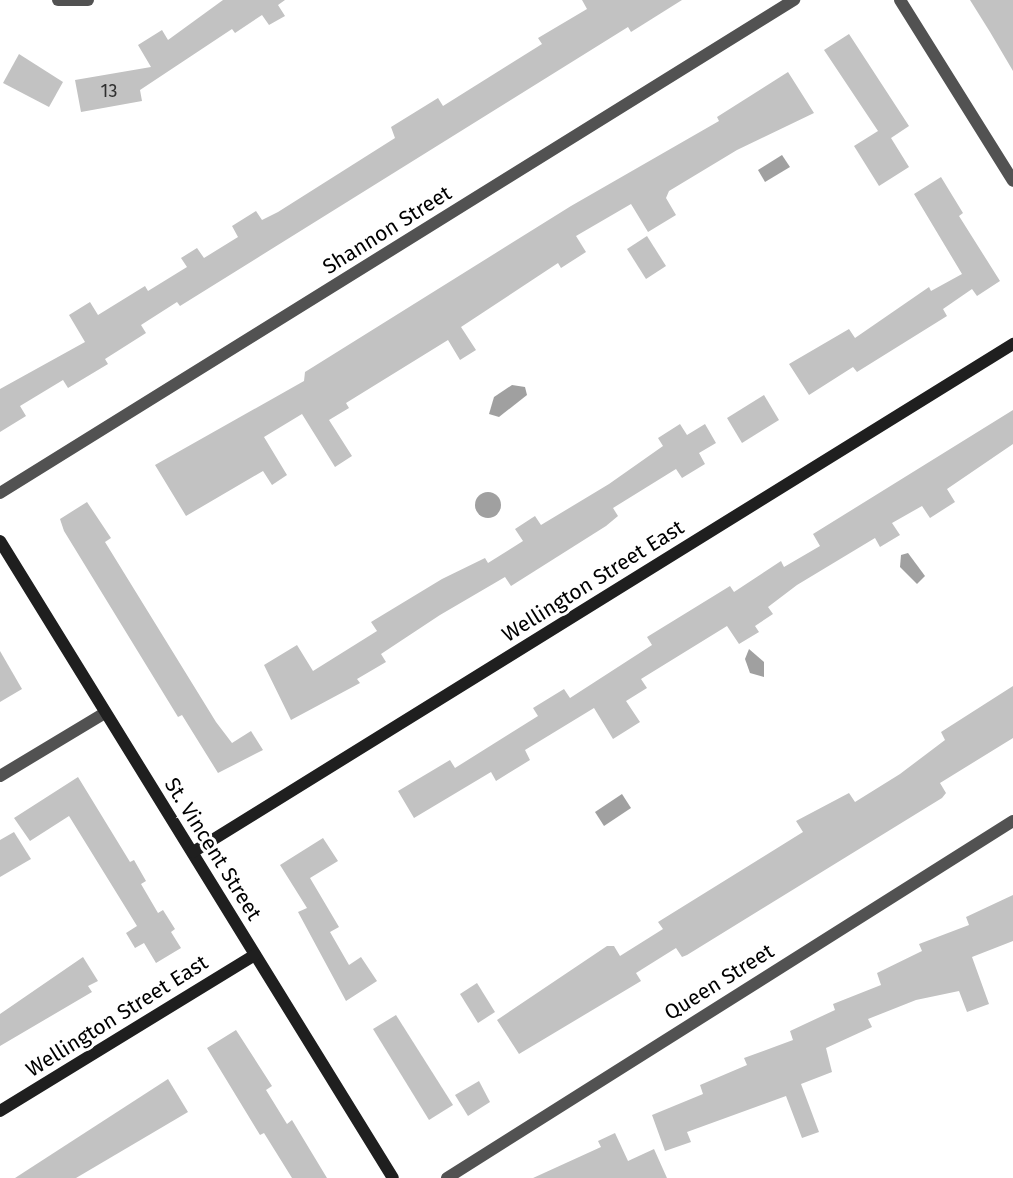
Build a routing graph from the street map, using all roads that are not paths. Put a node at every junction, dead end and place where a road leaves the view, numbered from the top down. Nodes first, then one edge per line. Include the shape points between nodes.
1 (58, 0) edge
2 (88, 0) edge
3 (794, 0) edge
4 (900, 0) edge
5 (1013, 181) edge
6 (1013, 344) edge
7 (0, 493) edge
8 (0, 541) edge
9 (105, 713) junction
10 (0, 776) edge
11 (1013, 821) edge
12 (193, 852) junction
13 (255, 955) junction
14 (0, 1111) edge
15 (393, 1178) edge
16 (447, 1178) edge

1 - 2 street
3 - 7 street, Shannon Street
4 - 5 street
6 - 12 street, Wellington Street East
8 - 9 street, St. Vincent Street
9 - 10 street
9 - 12 street, St. Vincent Street
11 - 16 street, Queen Street
12 - 13 street, St. Vincent Street
13 - 14 street, Wellington Street East
13 - 15 street, St. Vincent Street

